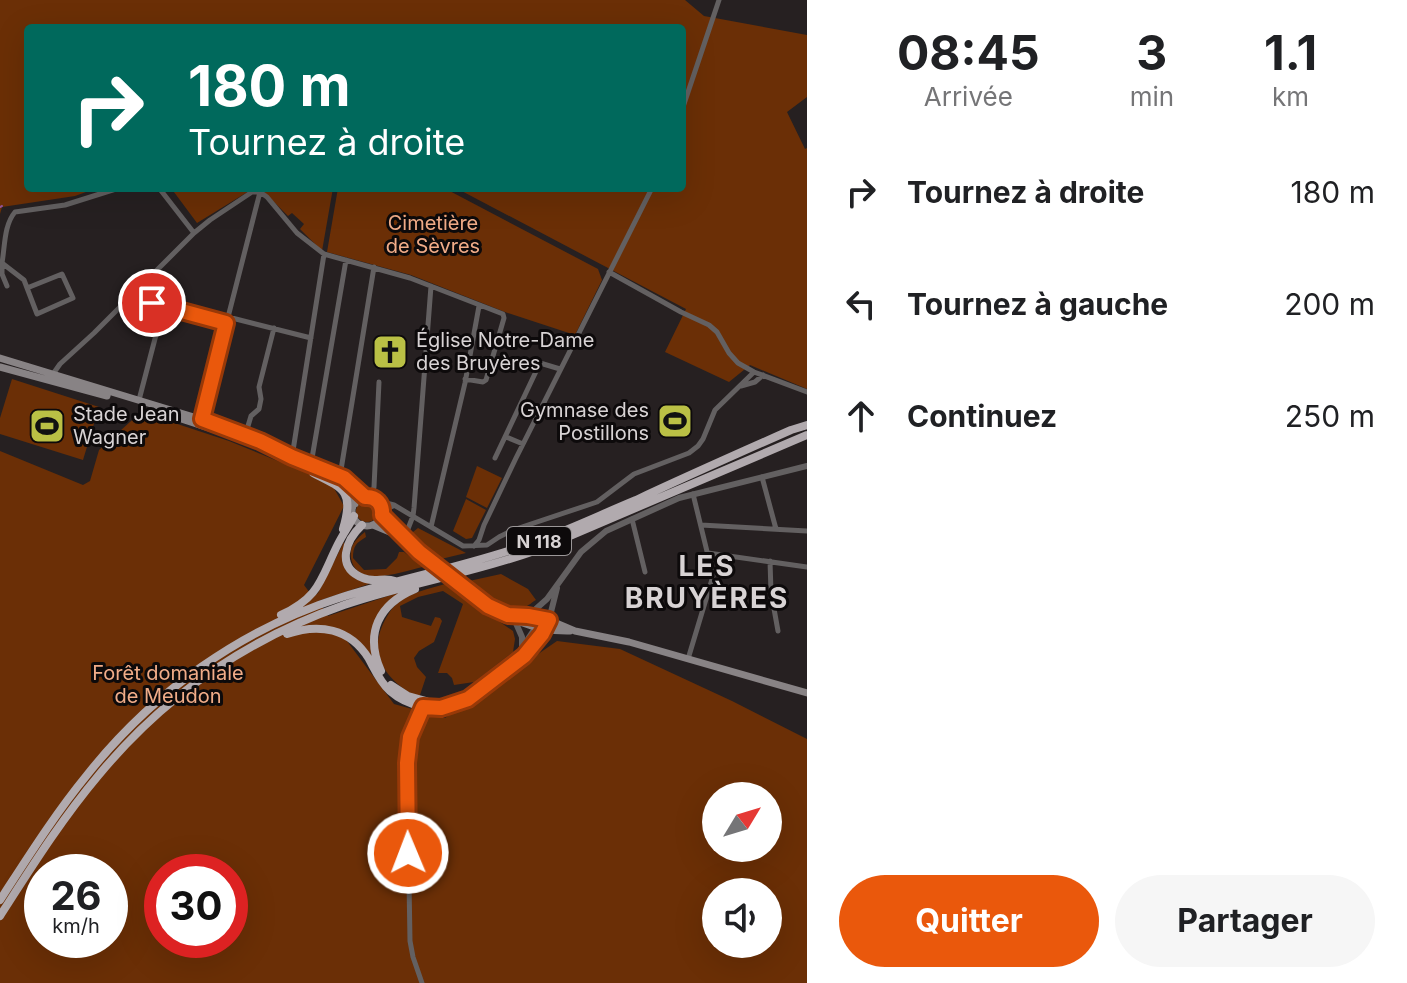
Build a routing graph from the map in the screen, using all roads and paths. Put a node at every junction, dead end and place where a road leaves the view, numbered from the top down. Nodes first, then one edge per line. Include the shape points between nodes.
1 (719, 0) edge
2 (686, 98) edge
3 (106, 192) edge
4 (162, 192) edge
5 (260, 192) junction
6 (650, 192) edge
7 (194, 233) junction
8 (324, 254) junction
9 (346, 260) junction
10 (2, 263) junction
11 (374, 267) junction
12 (609, 272) junction
13 (7, 286) dead end
14 (431, 286) junction
15 (27, 288) junction
16 (129, 297) junction
17 (479, 305) junction
18 (227, 320) junction
19 (274, 328) junction
20 (157, 331) dead end
21 (311, 338) junction
22 (0, 358) edge
23 (0, 367) edge
24 (560, 369) junction
25 (754, 372) junction
26 (53, 374) junction
27 (763, 375) junction
28 (465, 379) junction
29 (379, 382) dead end
30 (737, 388) junction
31 (807, 392) edge
32 (139, 401) junction
33 (202, 419) junction
34 (807, 425) edge
35 (807, 435) edge
36 (244, 436) junction
37 (506, 437) junction
38 (523, 444) junction
39 (290, 456) junction
40 (495, 458) dead end
41 (311, 465) junction
42 (807, 466) edge
43 (340, 477) junction
44 (762, 477) junction
45 (693, 494) junction
46 (371, 499) junction
47 (355, 504) junction
48 (394, 505) junction
49 (382, 513) junction
50 (354, 516) junction
51 (413, 516) junction
52 (632, 519) junction
53 (362, 525) junction
54 (373, 525) junction
55 (701, 525) junction
56 (431, 527) junction
57 (776, 529) junction
58 (807, 531) edge
59 (404, 539) junction
60 (485, 539) junction
61 (340, 540) junction
62 (708, 553) junction
63 (770, 561) junction
64 (807, 567) edge
65 (645, 572) dead end
66 (441, 578) junction
67 (396, 582) junction
68 (557, 584) junction
69 (547, 599) junction
70 (508, 615) junction
71 (528, 616) junction
72 (545, 620) junction
73 (515, 621) junction
74 (540, 628) junction
75 (262, 629) junction
76 (575, 631) junction
77 (778, 631) dead end
78 (266, 638) junction
79 (521, 650) junction
80 (688, 660) junction
81 (807, 693) edge
82 (425, 704) junction
83 (0, 900) edge
84 (0, 916) edge
85 (422, 983) edge

1 - 2 street
3 - 10 street via 15,212
4 - 7 street
5 - 7 street via 252,192
5 - 8 street
5 - 18 street
6 - 12 street
7 - 16 street
8 - 9 street
8 - 21 street
9 - 11 street
9 - 41 street
10 - 13 street
10 - 15 street
11 - 14 street
11 - 43 street
12 - 24 street
12 - 25 street via 709,325 738,363
14 - 17 street
14 - 51 street
15 - 15 street via 37,314 73,298 62,274
16 - 18 street
16 - 26 street
17 - 28 street
17 - 28 street via 504,318 486,380
18 - 19 street
18 - 33 street
19 - 21 street
19 - 36 street via 259,387 259,409
20 - 32 street
21 - 39 street
22 - 26 main road
23 - 39 main road via 138,404
24 - 37 street via 540,363
24 - 38 street
25 - 27 street
25 - 30 street
26 - 32 main road
27 - 30 street
27 - 31 street
28 - 56 street
29 - 46 street
30 - 60 street via 715,410 703,439 689,453 634,474 597,502
32 - 33 main road
33 - 36 main road
34 - 67 highway, N 118 via 563,532
35 - 66 highway, N 118 via 566,539
36 - 39 main road
37 - 38 street
37 - 40 street
38 - 60 street via 484,525
39 - 41 main road
41 - 43 main road
41 - 61 highway via 313,473 337,485 347,497
42 - 44 street
43 - 46 main road
43 - 47 main road
44 - 45 street
44 - 57 street
45 - 52 street
45 - 55 street
46 - 47 main road
46 - 48 street
46 - 49 main road
47 - 50 main road
48 - 49 street
48 - 51 street
49 - 54 main road
49 - 59 main road
50 - 53 main road
50 - 61 highway
51 - 56 street
51 - 59 street
52 - 65 street
52 - 68 street via 588,544
53 - 54 main road
53 - 67 highway via 348,541 348,565 364,579
54 - 59 main road
55 - 57 street
55 - 62 street
56 - 60 street via 458,544 473,547
57 - 58 street
59 - 70 main road, bridge via 469,593
61 - 75 highway via 312,595
62 - 63 street
62 - 80 street via 713,576
63 - 64 street
63 - 77 street
66 - 78 highway, N 118 via 354,602
66 - 82 highway via 391,603 374,634 376,659 387,681
67 - 75 highway, N 118 via 341,597
68 - 69 street
68 - 72 street
69 - 71 street
69 - 72 street
70 - 71 main road
70 - 73 main road
71 - 72 main road
72 - 74 main road
72 - 76 main road
73 - 74 main road
73 - 79 street
74 - 76 main road
74 - 79 street
74 - 82 street via 524,656 468,699 441,708
75 - 83 highway, N 118 via 193,673 124,733 77,787
76 - 80 main road
78 - 82 highway via 306,628 339,632 359,646 388,689 403,701
78 - 84 highway, N 118 via 199,679 131,738 83,795
79 - 82 street via 463,695
80 - 81 main road
82 - 85 street via 410,737 407,778 410,941

